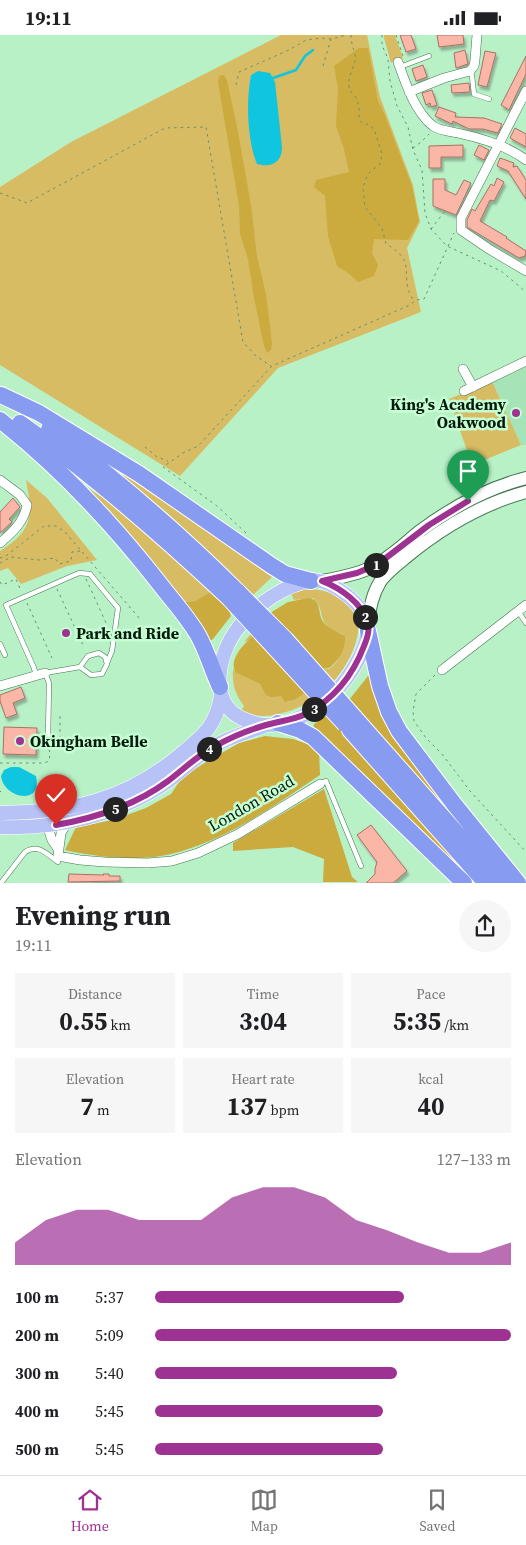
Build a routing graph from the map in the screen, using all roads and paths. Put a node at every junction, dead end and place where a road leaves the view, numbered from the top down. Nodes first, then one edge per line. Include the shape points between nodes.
1 (346, 35) edge
2 (351, 35) edge
3 (382, 35) edge
4 (396, 35) edge
5 (476, 35) edge
6 (332, 39) junction
7 (429, 56) dead end
8 (399, 65) junction
9 (323, 67) dead end
10 (470, 71) junction
11 (236, 85) dead end
12 (409, 92) junction
13 (525, 97) edge
14 (489, 99) dead end
15 (434, 127) junction
16 (499, 146) junction
17 (413, 148) junction
18 (526, 160) edge
19 (0, 193) edge
20 (445, 211) dead end
21 (461, 226) junction
22 (431, 229) junction
23 (447, 245) junction
24 (525, 268) edge
25 (526, 292) edge
26 (416, 300) junction
27 (526, 361) edge
28 (272, 366) junction
29 (463, 369) dead end
30 (0, 400) edge
31 (0, 420) edge
32 (145, 447) dead end
33 (169, 461) junction
34 (526, 478) edge
35 (0, 480) edge
36 (526, 491) edge
37 (250, 537) dead end
38 (0, 543) edge
39 (80, 551) junction
40 (0, 558) edge
41 (0, 563) edge
42 (86, 579) dead end
43 (0, 581) edge
44 (316, 581) junction
45 (55, 584) junction
46 (24, 597) junction
47 (526, 605) edge
48 (518, 611) junction
49 (140, 619) dead end
50 (526, 623) edge
51 (107, 625) dead end
52 (368, 627) junction
53 (0, 643) edge
54 (82, 645) dead end
55 (5, 655) dead end
56 (52, 659) dead end
57 (107, 663) junction
58 (80, 667) junction
59 (442, 670) joint
60 (41, 674) junction
61 (0, 686) edge
62 (221, 692) junction
63 (60, 715) dead end
64 (349, 721) junction
65 (273, 724) junction
66 (48, 739) dead end
67 (0, 763) edge
68 (320, 784) joint
69 (45, 811) junction
70 (0, 816) edge
71 (67, 823) junction
72 (47, 825) junction
73 (58, 849) junction
74 (526, 852) edge
75 (58, 862) dead end
76 (361, 866) dead end
77 (1, 883) edge
78 (464, 883) edge
79 (486, 883) edge
80 (501, 883) edge
81 (518, 883) edge

1 - 6 path
2 - 26 path via 356,58 352,64 349,89 357,99 359,119 375,132 382,154 380,164 365,181 366,207 382,228 386,244 404,257 409,292
3 - 17 path via 390,81
4 - 8 path via 405,60
5 - 10 street via 475,60
6 - 9 path
6 - 11 path via 306,40 240,71
7 - 8 lane
8 - 12 street
10 - 12 street
10 - 14 lane via 474,94
12 - 15 street
13 - 16 street
15 - 16 street
15 - 17 path
16 - 18 street
16 - 21 street via 461,218
17 - 22 path via 422,170 425,213
19 - 28 path via 27,203 165,128 206,127 243,343
20 - 22 path
21 - 23 path
21 - 24 street via 461,230 471,238
22 - 23 path
23 - 25 path via 501,271
23 - 26 path via 424,299
26 - 28 path
27 - 29 street via 468,389
28 - 33 path via 198,446
30 - 44 highway via 39,413 139,474 280,571
30 - 64 highway, bridge via 234,595
31 - 62 highway via 64,476 146,566 198,635
32 - 33 path via 157,457
33 - 37 path via 163,467 217,506
34 - 44 main road via 485,493 448,512 371,568
35 - 38 street via 20,495 27,505 25,516
36 - 52 main road via 480,509 428,539 388,573 372,600
39 - 40 path via 56,526 44,526
39 - 41 path via 72,552 71,561 59,564 55,558 20,557 11,557
39 - 49 path
42 - 51 path
43 - 46 path via 2,585 16,579
44 - 52 main road via 333,586 348,596 363,614
44 - 62 main road via 295,585 277,594 247,616 228,643 222,663
45 - 46 lane
45 - 54 path
45 - 57 lane via 79,573 90,574 118,609 112,651
46 - 56 path
46 - 60 lane via 6,605 34,668
47 - 48 street
48 - 50 lane
48 - 59 street
52 - 65 main road via 358,660 329,699 304,715
52 - 81 highway via 382,693 399,731
53 - 55 lane
57 - 58 lane via 105,671 98,675 91,675
57 - 58 lane via 102,655 95,653 88,656
58 - 60 lane
59 - 74 path via 416,694 414,721 470,791
60 - 61 street
60 - 66 lane via 49,683
62 - 65 main road via 225,705 234,715 249,722
62 - 69 main road via 216,717 206,731 151,777 102,800
63 - 67 path via 60,740 49,749 49,761
64 - 79 highway
64 - 80 highway
65 - 71 main road via 213,747 168,782 132,802
65 - 78 highway via 300,730 313,737
68 - 73 street, London Road via 238,834 172,861 80,860 58,856
68 - 76 lane via 326,781
69 - 70 main road
69 - 72 main road
70 - 72 main road
71 - 72 main road
71 - 73 street
72 - 73 street
75 - 77 lane via 41,849 30,848

